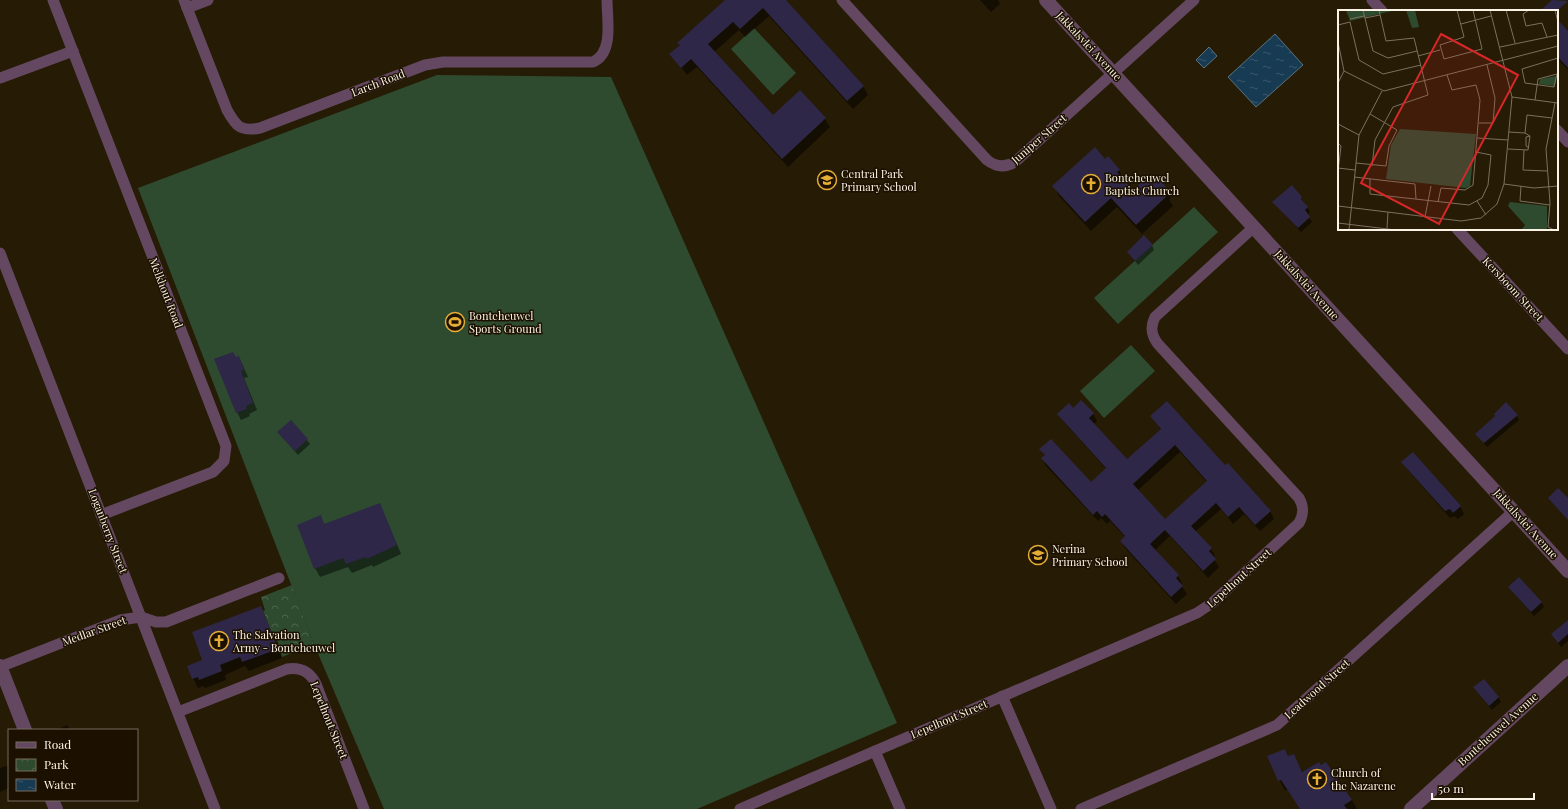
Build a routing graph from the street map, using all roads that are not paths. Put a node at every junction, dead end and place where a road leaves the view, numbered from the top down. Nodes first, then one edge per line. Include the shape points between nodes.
1 (53, 0) edge
2 (208, 0) edge
3 (607, 0) edge
4 (842, 0) edge
5 (1046, 0) edge
6 (1194, 0) edge
7 (1372, 0) edge
8 (186, 4) edge
9 (1381, 10) edge
10 (73, 51) junction
11 (1113, 73) junction
12 (0, 78) edge
13 (1558, 131) edge
14 (1568, 142) edge
15 (1254, 227) junction
16 (1458, 230) edge
17 (0, 253) edge
18 (1568, 349) edge
19 (1514, 510) junction
20 (101, 515) junction
21 (1568, 571) edge
22 (279, 578) dead end
23 (141, 617) junction
24 (0, 666) edge
25 (1568, 666) edge
26 (1002, 696) junction
27 (178, 712) junction
28 (25, 729) edge
29 (875, 751) junction
30 (747, 808) edge
31 (215, 809) edge
32 (364, 809) edge
33 (900, 809) edge
34 (1051, 809) edge
35 (1081, 809) edge
36 (1411, 809) edge

1 - 10 street, Melkhout Road
2 - 8 street
3 - 8 street, Larch Road via 606,46 603,54 593,62 443,62 425,65 252,130 234,123 226,110
4 - 11 street, Juniper Street via 987,160 998,166 1015,162
5 - 11 street, Jakkalsvlei Avenue
6 - 11 street, Juniper Street
7 - 9 street
10 - 12 street
10 - 20 street, Melkhout Road via 226,446 224,461 213,472
11 - 15 street, Jakkalsvlei Avenue
13 - 14 street
15 - 19 street, Jakkalsvlei Avenue
15 - 26 street, Lepelhout Street via 1156,317 1152,334 1158,344 1299,498 1303,508 1302,519 1202,610
16 - 18 street, Kersboom Street
17 - 20 street, Loganberry Street
19 - 21 street, Jakkalsvlei Avenue
19 - 35 street, Leadwood Street via 1277,724
20 - 23 street, Loganberry Street
22 - 23 street, Medlar Street via 166,622
23 - 24 street, Medlar Street via 120,620
23 - 27 street, Loganberry Street
24 - 28 street
25 - 36 street, Bonteheuwel Avenue
26 - 29 street, Lepelhout Street
26 - 34 street
27 - 31 street, Loganberry Street
27 - 32 street, Lepelhout Street via 288,669 306,672 316,684
29 - 30 street, Lepelhout Street
29 - 33 street

